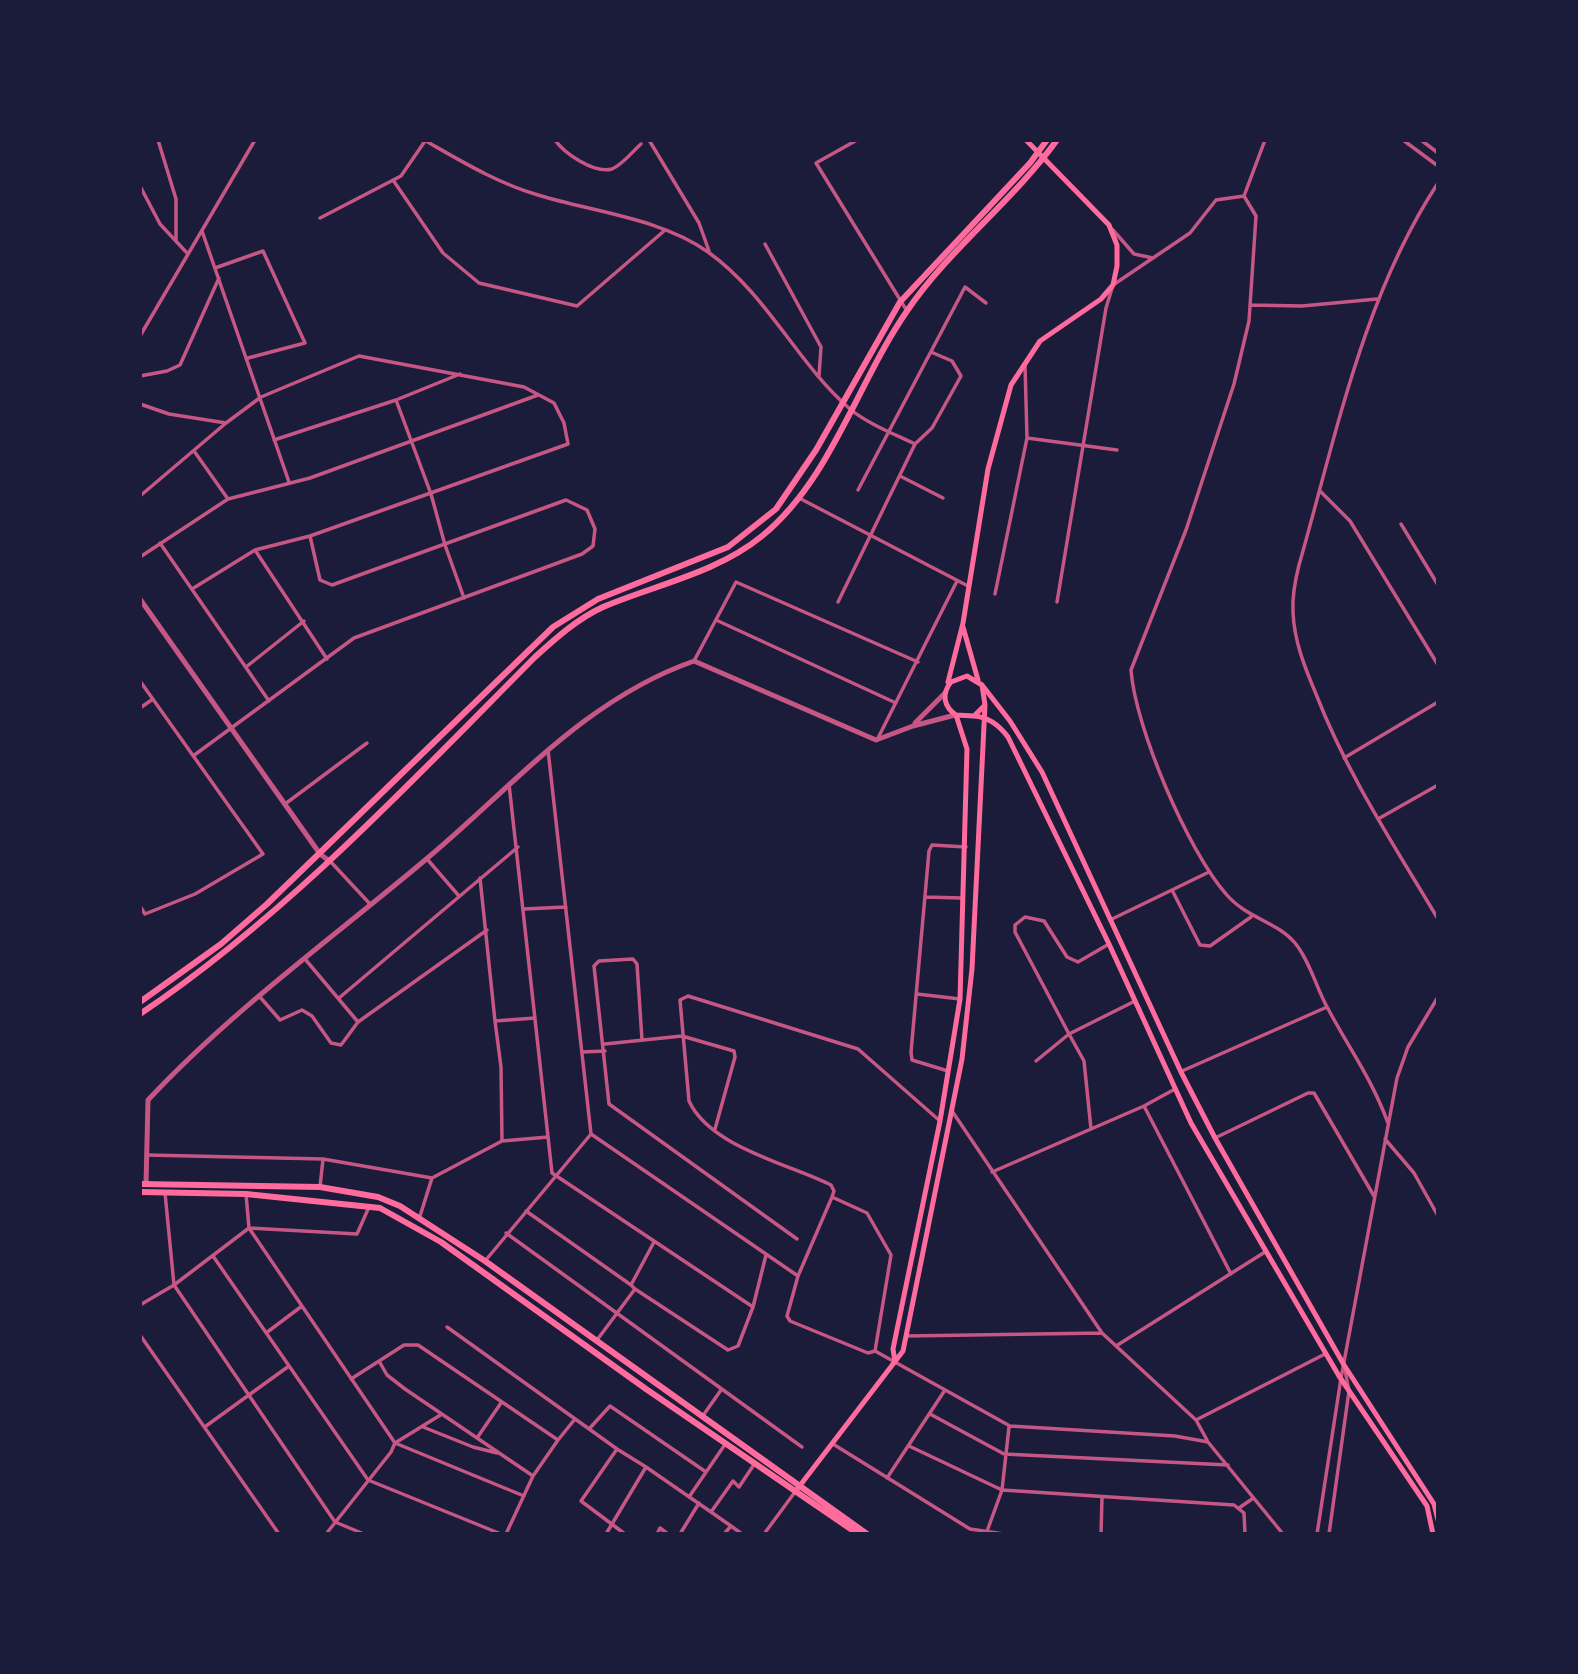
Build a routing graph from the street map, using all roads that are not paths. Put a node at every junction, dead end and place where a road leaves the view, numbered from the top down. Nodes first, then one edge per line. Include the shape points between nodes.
1 (158, 140) edge
2 (255, 140) edge
3 (425, 140) edge
4 (555, 140) edge
5 (649, 140) edge
6 (857, 140) edge
7 (1026, 140) edge
8 (1047, 140) edge
9 (1056, 140) edge
10 (1265, 140) edge
11 (1403, 140) edge
12 (1421, 140) edge
13 (641, 144) dead end
14 (1039, 151) junction
15 (1438, 153) edge
16 (1044, 157) junction
17 (1438, 166) edge
18 (393, 180) junction
19 (1438, 183) edge
20 (140, 186) edge
21 (1244, 196) junction
22 (320, 218) dead end
23 (1109, 225) junction
24 (202, 230) junction
25 (664, 231) junction
26 (176, 240) junction
27 (765, 244) dead end
28 (709, 253) junction
29 (188, 254) junction
30 (1155, 258) junction
31 (215, 268) junction
32 (219, 277) junction
33 (1113, 285) junction
34 (1377, 299) junction
35 (900, 302) junction
36 (986, 303) dead end
37 (1249, 305) junction
38 (907, 311) junction
39 (140, 336) edge
40 (930, 351) junction
41 (247, 358) junction
42 (1025, 360) junction
43 (460, 374) junction
44 (140, 376) edge
45 (819, 378) junction
46 (538, 395) junction
47 (261, 397) junction
48 (396, 400) junction
49 (843, 401) junction
50 (140, 404) edge
51 (851, 410) junction
52 (226, 423) junction
53 (890, 432) junction
54 (1027, 438) junction
55 (274, 440) junction
56 (411, 444) junction
57 (915, 444) junction
58 (1083, 444) junction
59 (1117, 450) dead end
60 (194, 451) junction
61 (900, 476) junction
62 (289, 482) junction
63 (859, 490) dead end
64 (1320, 491) junction
65 (431, 494) junction
66 (140, 496) edge
67 (799, 498) junction
68 (943, 498) dead end
69 (228, 499) junction
70 (1401, 524) dead end
71 (310, 536) junction
72 (868, 537) junction
73 (160, 543) junction
74 (445, 545) junction
75 (255, 550) junction
76 (140, 557) edge
77 (957, 581) junction
78 (1438, 585) edge
79 (968, 586) junction
80 (192, 589) junction
81 (995, 594) dead end
82 (464, 598) junction
83 (140, 599) edge
84 (838, 602) dead end
85 (1057, 602) dead end
86 (716, 620) junction
87 (304, 621) junction
88 (963, 624) junction
89 (327, 659) junction
90 (694, 661) junction
91 (918, 662) junction
92 (1438, 665) edge
93 (246, 667) junction
94 (140, 681) edge
95 (980, 682) junction
96 (946, 690) junction
97 (986, 697) junction
98 (153, 699) junction
99 (269, 701) junction
100 (1438, 702) edge
101 (895, 703) junction
102 (140, 708) edge
103 (955, 715) junction
104 (974, 716) junction
105 (984, 716) junction
106 (913, 726) junction
107 (232, 729) junction
108 (876, 740) junction
109 (367, 743) dead end
110 (548, 748) junction
111 (193, 755) junction
112 (1343, 758) junction
113 (508, 783) junction
114 (1438, 785) edge
115 (285, 804) junction
116 (1378, 819) junction
117 (518, 847) junction
118 (966, 847) junction
119 (320, 854) junction
120 (427, 859) junction
121 (328, 860) junction
122 (1209, 873) junction
123 (480, 878) junction
124 (1172, 890) junction
125 (459, 896) junction
126 (924, 897) junction
127 (964, 898) junction
128 (371, 905) junction
129 (140, 906) edge
130 (566, 906) junction
131 (524, 909) junction
132 (1251, 917) junction
133 (1438, 919) edge
134 (1110, 920) junction
135 (487, 930) junction
136 (1109, 944) junction
137 (305, 959) junction
138 (916, 994) junction
139 (260, 997) junction
140 (1438, 997) edge
141 (339, 998) junction
142 (960, 999) junction
143 (1135, 1001) junction
144 (140, 1002) edge
145 (1327, 1007) junction
146 (140, 1014) edge
147 (535, 1018) junction
148 (495, 1021) junction
149 (358, 1022) junction
150 (1069, 1034) junction
151 (682, 1036) junction
152 (642, 1040) junction
153 (604, 1044) junction
154 (605, 1051) junction
155 (582, 1052) junction
156 (1037, 1061) dead end
157 (948, 1071) junction
158 (1181, 1072) junction
159 (1175, 1089) junction
160 (1144, 1106) junction
161 (951, 1111) junction
162 (940, 1121) junction
163 (1388, 1123) junction
164 (715, 1129) junction
165 (1091, 1129) junction
166 (591, 1135) junction
167 (548, 1137) junction
168 (1215, 1138) junction
169 (1385, 1139) junction
170 (502, 1141) junction
171 (145, 1155) junction
172 (323, 1159) junction
173 (992, 1172) junction
174 (558, 1177) junction
175 (432, 1178) junction
176 (143, 1184) edge
177 (320, 1187) junction
178 (140, 1192) edge
179 (165, 1193) junction
180 (246, 1194) junction
181 (832, 1197) junction
182 (1375, 1198) junction
183 (369, 1206) junction
184 (526, 1211) junction
185 (420, 1216) junction
186 (1438, 1216) edge
187 (249, 1228) junction
188 (506, 1233) junction
189 (797, 1240) dead end
190 (654, 1242) junction
191 (1265, 1252) junction
192 (766, 1255) junction
193 (213, 1256) junction
194 (485, 1261) junction
195 (1231, 1273) junction
196 (798, 1276) junction
197 (174, 1285) junction
198 (633, 1287) junction
199 (140, 1305) edge
200 (302, 1306) junction
201 (753, 1307) junction
202 (617, 1314) junction
203 (447, 1327) dead end
204 (266, 1333) junction
205 (1102, 1333) junction
206 (140, 1335) edge
207 (906, 1336) junction
208 (596, 1341) junction
209 (1116, 1346) junction
210 (875, 1351) junction
211 (1325, 1353) junction
212 (379, 1361) junction
213 (895, 1363) junction
214 (1344, 1365) junction
215 (289, 1366) junction
216 (1341, 1378) junction
217 (351, 1379) junction
218 (721, 1390) junction
219 (946, 1390) junction
220 (1349, 1391) junction
221 (248, 1394) junction
222 (501, 1403) junction
223 (930, 1414) junction
224 (442, 1415) junction
225 (702, 1417) junction
226 (575, 1419) junction
227 (1196, 1420) junction
228 (206, 1426) junction
229 (1010, 1426) junction
230 (423, 1427) junction
231 (589, 1429) junction
232 (477, 1438) junction
233 (558, 1440) junction
234 (1208, 1442) junction
235 (395, 1443) junction
236 (726, 1443) junction
237 (833, 1444) junction
238 (909, 1446) junction
239 (802, 1447) dead end
240 (617, 1449) junction
241 (500, 1454) junction
242 (1004, 1454) junction
243 (755, 1463) junction
244 (1228, 1465) junction
245 (646, 1467) junction
246 (706, 1472) junction
247 (533, 1476) junction
248 (887, 1478) junction
249 (368, 1480) junction
250 (798, 1489) junction
251 (1002, 1490) junction
252 (524, 1496) junction
253 (689, 1497) junction
254 (1102, 1497) junction
255 (1252, 1499) junction
256 (699, 1503) junction
257 (1240, 1508) junction
258 (711, 1512) junction
259 (1438, 1520) edge
260 (335, 1522) junction
261 (611, 1524) junction
262 (730, 1526) junction
263 (986, 1533) edge
264 (279, 1534) edge
265 (326, 1534) edge
266 (364, 1534) edge
267 (500, 1534) edge
268 (506, 1534) edge
269 (606, 1534) edge
270 (625, 1534) edge
271 (657, 1534) edge
272 (668, 1534) edge
273 (680, 1534) edge
274 (724, 1534) edge
275 (742, 1534) edge
276 (764, 1534) edge
277 (858, 1534) edge
278 (867, 1534) edge
279 (1004, 1534) edge
280 (1101, 1534) edge
281 (1245, 1534) edge
282 (1283, 1534) edge
283 (1317, 1534) edge
284 (1329, 1534) edge
285 (1433, 1534) edge

1 - 26 street via 176,199
2 - 24 street
3 - 18 street via 401,176
3 - 25 street via 512,186
4 - 13 street via 573,158 608,169
5 - 28 street via 699,223
6 - 35 street via 816,163
7 - 14 main road
8 - 14 main road
9 - 16 main road
10 - 21 street
11 - 17 street
12 - 15 street
14 - 16 main road
14 - 35 main road
16 - 23 main road
16 - 38 main road
18 - 22 street
18 - 25 street via 443,253 479,283 577,306
19 - 34 street
20 - 26 street via 160,224
21 - 30 street via 1216,200 1190,233
21 - 37 street via 1256,216
23 - 30 street via 1134,254
23 - 33 main road via 1117,245
24 - 29 street
24 - 31 street
25 - 28 street
26 - 29 street
27 - 45 street via 821,347
28 - 45 street via 782,327
29 - 39 street
30 - 33 street
31 - 32 street
31 - 41 street via 263,251 305,344
32 - 41 street
32 - 44 street via 180,365
33 - 42 main road via 1101,299 1040,341
33 - 58 street
34 - 37 street via 1303,306
34 - 64 street
35 - 38 street
35 - 49 main road
36 - 40 street via 965,287
37 - 122 street via 1234,384 1186,530 1131,670 1136,706 1167,789
38 - 51 main road
40 - 53 street
40 - 57 street via 952,361 961,376 932,428
41 - 47 street
42 - 54 street
42 - 79 main road via 1000,417
43 - 46 street via 524,387
43 - 47 street via 359,356
43 - 48 street
45 - 49 street
46 - 56 street
46 - 65 street via 554,403 568,444
47 - 52 street
47 - 55 street
48 - 55 street
48 - 56 street
49 - 51 street
49 - 119 main road via 789,492 760,524 728,547 598,599 553,627
50 - 52 street via 169,414
51 - 53 street
51 - 67 main road
52 - 60 street
53 - 57 street
53 - 63 street
54 - 58 street
54 - 81 street
55 - 62 street
56 - 62 street
56 - 65 street
57 - 61 street
58 - 59 street
58 - 85 street
60 - 66 street
60 - 69 street
61 - 68 street
61 - 72 street
62 - 69 street
64 - 92 street via 1350,521
64 - 112 street via 1298,565 1293,614 1306,670
65 - 71 street
65 - 74 street
67 - 72 street
67 - 121 main road via 741,552 572,625
69 - 73 street
70 - 78 street
71 - 74 street via 320,580 332,585
71 - 75 street
72 - 77 street
72 - 84 street
73 - 76 street
73 - 80 street
74 - 82 street
74 - 82 street via 566,500 587,510 594,529 593,546 582,554
75 - 80 street
75 - 87 street
77 - 79 street
77 - 91 street
79 - 88 main road
80 - 93 street
82 - 89 street via 354,638
83 - 107 street
86 - 90 street
86 - 91 street via 736,582
86 - 101 street
87 - 89 street
87 - 93 street
88 - 95 main road
88 - 96 main road
89 - 99 street
90 - 108 street
90 - 110 street via 602,706
91 - 101 street
93 - 99 street
94 - 98 street
95 - 96 main road via 961,676
95 - 97 main road
95 - 134 main road via 1042,772
96 - 103 main road via 945,703
96 - 106 street
97 - 104 main road
97 - 105 main road
98 - 102 street
98 - 111 street
99 - 107 street
100 - 112 street
101 - 108 street
103 - 104 main road
103 - 106 street
103 - 118 main road via 967,749
104 - 105 main road
105 - 136 main road via 1008,737
105 - 161 main road via 972,969
106 - 108 street
107 - 111 street
107 - 115 street
109 - 115 street
110 - 113 street
110 - 130 street
111 - 129 street via 263,854 195,894 145,914
112 - 116 street
113 - 117 street
113 - 120 street
114 - 116 street
115 - 119 street
116 - 133 street
117 - 123 street
117 - 131 street
118 - 126 street via 932,845
118 - 127 main road
119 - 121 street
119 - 144 main road via 222,944
120 - 125 street
120 - 128 street
121 - 128 street
121 - 146 main road via 275,913
122 - 124 street
122 - 132 street
123 - 125 street
123 - 135 street
124 - 132 street via 1200,945 1210,946
124 - 134 street
125 - 141 street
126 - 127 street
126 - 138 street
127 - 142 main road
128 - 137 street
130 - 131 street
130 - 155 street
131 - 147 street
132 - 145 street via 1279,929 1295,943
134 - 158 main road
135 - 148 street
135 - 149 street
136 - 143 main road
136 - 150 street via 1078,962 1067,957 1044,921 1024,918 1015,925
137 - 139 street
137 - 141 street
138 - 142 street
138 - 157 street via 912,1060
139 - 149 street via 281,1020 302,1010 309,1013 337,1045
139 - 171 street via 190,1056 148,1100
140 - 163 street via 1402,1060
141 - 149 street
142 - 157 main road
143 - 150 street
143 - 159 main road
145 - 158 street
145 - 163 street via 1372,1081
147 - 148 street
147 - 167 street
148 - 170 street
150 - 156 street
150 - 165 street via 1084,1061
151 - 152 street
151 - 162 street via 680,1000 688,996 843,1043 858,1049
151 - 164 street via 689,1101 695,1114
151 - 164 street via 735,1054
152 - 153 street
152 - 153 street via 637,964 633,959 609,959 594,966
153 - 154 street
154 - 155 street
154 - 189 street via 609,1104
155 - 166 street
157 - 162 main road
158 - 168 main road
159 - 160 street
159 - 191 main road
160 - 165 street
160 - 195 street
161 - 173 street
161 - 207 main road
162 - 213 main road via 893,1349
163 - 169 street
164 - 181 street via 750,1152 831,1185
165 - 173 street
166 - 174 street
166 - 192 street
167 - 170 street
167 - 174 street via 552,1173
168 - 182 street via 1314,1093
168 - 214 main road
169 - 182 street
169 - 186 street via 1414,1173
170 - 175 street
171 - 172 street
171 - 176 street
172 - 175 street
172 - 177 street
173 - 205 street
174 - 184 street
174 - 190 street
175 - 185 street
176 - 177 main road
177 - 185 main road via 378,1197
178 - 179 main road
179 - 180 main road
179 - 197 street
180 - 183 main road
180 - 187 street
181 - 196 street
181 - 210 street via 867,1213 891,1255
182 - 214 street
183 - 187 street via 357,1234
183 - 236 main road via 441,1242
184 - 188 street
184 - 198 street
185 - 194 main road
187 - 193 street
187 - 200 street
188 - 194 street
188 - 202 street
190 - 198 street
190 - 201 street
191 - 195 street
191 - 211 main road
192 - 196 street
192 - 201 street
193 - 197 street
193 - 204 street
194 - 208 main road
195 - 209 street
196 - 210 street via 787,1316 790,1321 868,1353
197 - 199 street
197 - 221 street
198 - 201 street via 728,1350 738,1346
198 - 202 street
200 - 204 street
200 - 217 street
202 - 208 street
202 - 218 street
203 - 226 street
204 - 215 street
205 - 207 street
205 - 209 street
206 - 228 street
207 - 213 main road
208 - 225 main road
209 - 227 street
210 - 213 street
211 - 216 main road
211 - 227 street
212 - 217 street
212 - 222 street via 404,1345 418,1346
212 - 224 street via 387,1375
213 - 219 street
213 - 237 main road
214 - 216 street
214 - 220 street
214 - 259 main road via 1434,1504
215 - 221 street
215 - 249 street
216 - 220 main road
216 - 283 street
217 - 235 street
218 - 225 street
218 - 239 street
219 - 223 street
219 - 229 street
220 - 284 street
220 - 285 main road via 1427,1506
221 - 228 street
221 - 260 street
222 - 232 street
222 - 233 street
223 - 238 street
223 - 242 street
224 - 230 street
224 - 232 street
225 - 250 main road
226 - 231 street
226 - 233 street
227 - 234 street
228 - 264 street
229 - 234 street
229 - 242 street
230 - 235 street
230 - 241 street
231 - 240 street
231 - 246 street via 610,1406
232 - 241 street
233 - 247 street
234 - 244 street
235 - 249 street
235 - 252 street
236 - 243 main road
236 - 246 street
237 - 248 street
237 - 250 main road
238 - 248 street
238 - 251 street
240 - 245 street
240 - 261 street via 581,1501
241 - 247 street
242 - 244 street
242 - 251 street
243 - 250 main road
243 - 258 street via 739,1487 733,1481
244 - 255 street
245 - 253 street
245 - 261 street
246 - 253 street
247 - 252 street
248 - 263 street via 970,1530
249 - 260 street
249 - 267 street
250 - 276 street
250 - 277 main road
250 - 278 main road
251 - 254 street
251 - 263 street
252 - 268 street
253 - 256 street
254 - 257 street
254 - 280 street
255 - 257 street
255 - 282 street
256 - 258 street
256 - 273 street
257 - 281 street
258 - 262 street
260 - 265 street
260 - 266 street
261 - 269 street
261 - 270 street
262 - 274 street
262 - 275 street
263 - 279 street
271 - 272 street via 660,1528

